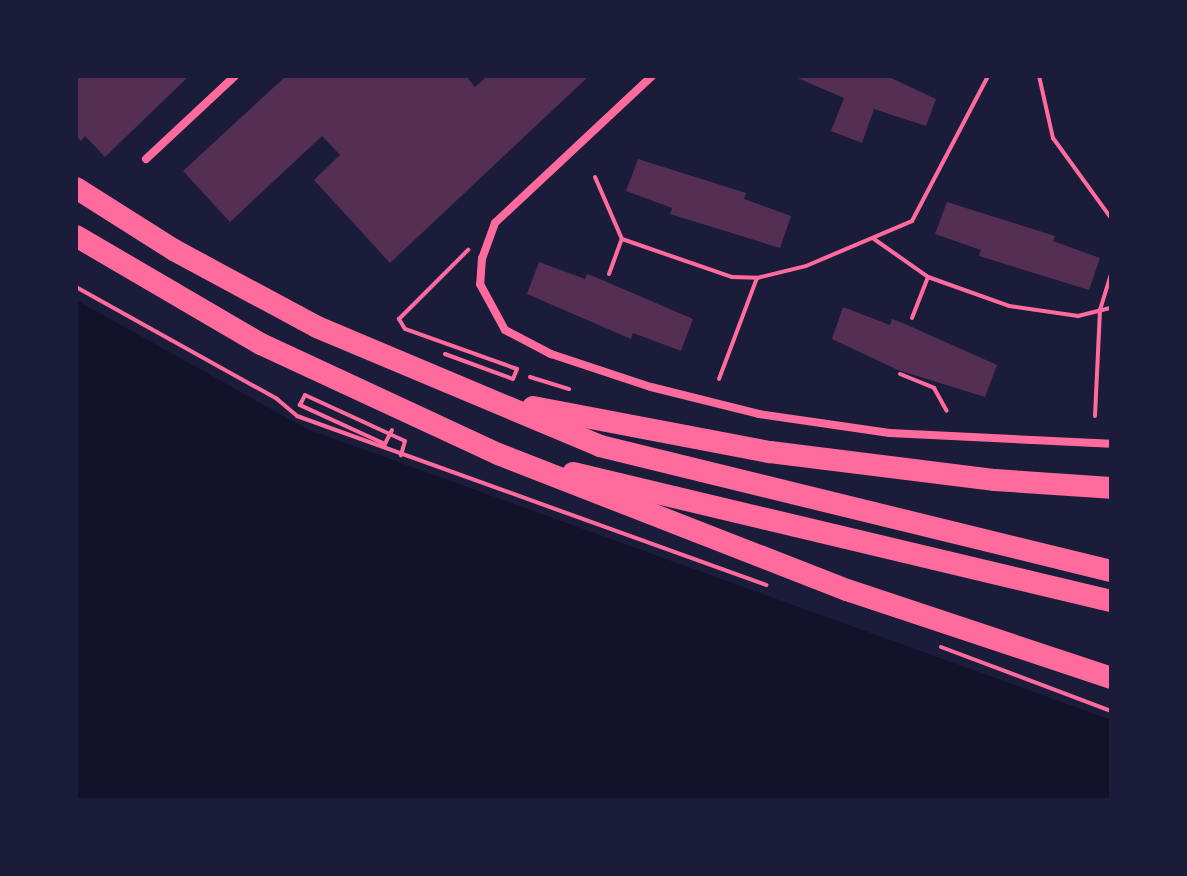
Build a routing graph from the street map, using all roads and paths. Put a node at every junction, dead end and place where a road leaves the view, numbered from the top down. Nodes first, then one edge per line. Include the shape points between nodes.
1 (235, 76) edge
2 (652, 76) edge
3 (988, 76) edge
4 (1039, 76) edge
5 (146, 159) dead end
6 (595, 177) dead end
7 (76, 188) edge
8 (1111, 218) edge
9 (495, 223) junction
10 (76, 236) edge
11 (622, 239) junction
12 (874, 239) junction
13 (609, 274) dead end
14 (1111, 275) edge
15 (928, 277) junction
16 (757, 278) junction
17 (76, 287) edge
18 (1111, 308) edge
19 (1100, 310) junction
20 (912, 318) dead end
21 (405, 329) dead end
22 (900, 374) dead end
23 (719, 379) dead end
24 (305, 395) dead end
25 (477, 395) junction
26 (947, 411) dead end
27 (1095, 416) dead end
28 (1111, 444) edge
29 (498, 454) junction
30 (401, 455) junction
31 (1111, 488) edge
32 (1111, 571) edge
33 (777, 589) dead end
34 (1111, 601) edge
35 (928, 642) dead end
36 (1111, 678) edge
37 (1111, 711) edge

1 - 5 street
2 - 9 street
3 - 12 path via 912,221
4 - 8 path via 1053,138
6 - 11 path
7 - 25 highway via 174,250 303,320
9 - 21 path via 399,319
9 - 28 street via 482,258 484,298 505,330 551,354 666,391 820,424
10 - 29 highway via 261,344
11 - 13 path
11 - 16 path via 732,277
12 - 15 path
12 - 16 path via 806,266
14 - 19 path
15 - 19 path via 1039,312 1078,316
15 - 20 path
16 - 23 path
17 - 30 path via 277,399 297,416
18 - 19 path
19 - 27 path
22 - 26 path via 934,388
24 - 30 path via 405,441
25 - 31 highway via 659,435 770,452 995,480
25 - 32 highway via 630,454
29 - 34 highway
29 - 36 highway via 847,590
30 - 33 path
35 - 37 path

